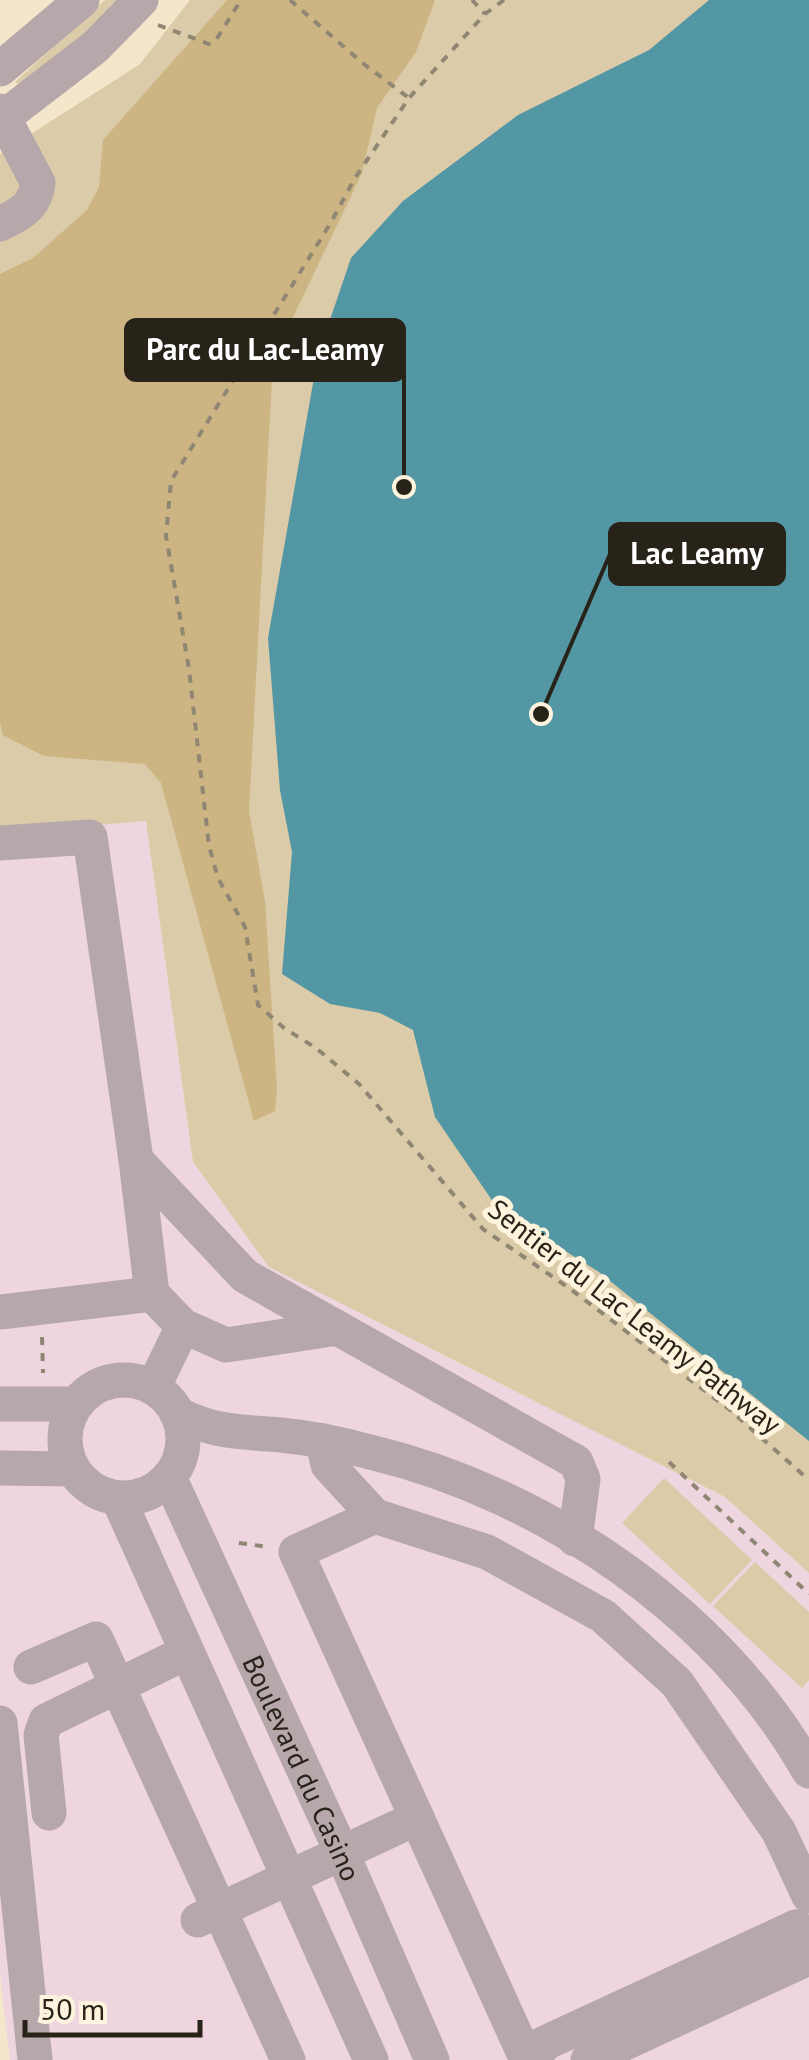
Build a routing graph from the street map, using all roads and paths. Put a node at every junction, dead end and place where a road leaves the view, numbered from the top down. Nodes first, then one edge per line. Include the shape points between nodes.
1 (82, 0) edge
2 (241, 0) edge
3 (290, 0) edge
4 (472, 0) edge
5 (504, 0) edge
6 (146, 12) edge
7 (485, 14) junction
8 (0, 68) edge
9 (409, 98) junction
10 (1, 116) edge
11 (0, 224) edge
12 (0, 843) edge
13 (136, 1160) junction
14 (152, 1294) junction
15 (0, 1312) edge
16 (183, 1326) junction
17 (338, 1328) junction
18 (42, 1338) dead end
19 (42, 1378) dead end
20 (153, 1388) junction
21 (76, 1404) junction
22 (3, 1409) edge
23 (178, 1414) junction
24 (222, 1432) junction
25 (322, 1441) junction
26 (669, 1462) dead end
27 (175, 1466) junction
28 (0, 1468) edge
29 (73, 1469) junction
30 (809, 1480) edge
31 (118, 1498) junction
32 (374, 1516) junction
33 (575, 1539) junction
34 (239, 1542) dead end
35 (262, 1546) dead end
36 (809, 1594) edge
37 (185, 1653) junction
38 (31, 1667) dead end
39 (116, 1687) junction
40 (0, 1723) edge
41 (798, 1768) edge
42 (49, 1813) dead end
43 (417, 1818) junction
44 (342, 1853) junction
45 (288, 1879) junction
46 (809, 1896) edge
47 (210, 1914) junction
48 (809, 1939) edge
49 (35, 2060) edge
50 (288, 2060) edge
51 (371, 2060) edge
52 (432, 2060) edge
53 (527, 2060) edge
54 (535, 2060) edge
55 (588, 2060) edge

1 - 8 street
2 - 6 path via 210,44
3 - 9 path
4 - 7 path
5 - 7 path, Sentier du Lac Leamy Pathway
6 - 10 street
7 - 9 path, Sentier du Lac Leamy Pathway
9 - 30 path, Sentier du Lac Leamy Pathway via 171,481 166,536 212,866 246,927 258,1005 359,1084 483,1229 700,1388
10 - 11 street via 38,183 24,212
12 - 13 street via 90,837
13 - 14 street
13 - 17 street via 245,1276
14 - 15 street
14 - 16 street
16 - 17 street via 226,1344
16 - 20 street
17 - 33 street via 576,1462 583,1479
18 - 19 path
20 - 21 street via 120,1380
20 - 23 street
21 - 22 street
21 - 29 street via 65,1436
23 - 24 street
23 - 27 street via 183,1442
24 - 25 street
24 - 27 street
25 - 32 street via 328,1465
25 - 33 street via 418,1464
26 - 36 path
27 - 31 street via 146,1494
27 - 44 street, Boulevard du Casino
28 - 29 street
29 - 31 street via 84,1483
31 - 37 street, Boulevard du Casino
32 - 43 street via 296,1552
32 - 46 street via 486,1552 603,1616 676,1683 779,1832
33 - 41 street via 637,1582 771,1716
34 - 35 path
37 - 39 street
37 - 45 street, Boulevard du Casino
38 - 39 street via 96,1639
39 - 42 street via 43,1725
39 - 47 street
40 - 49 street
43 - 44 street
43 - 53 street
44 - 45 street
44 - 52 street, Boulevard du Casino
45 - 47 street
45 - 51 street, Boulevard du Casino
47 - 50 street
48 - 54 street via 796,1927 543,2044
48 - 55 street via 802,1961

